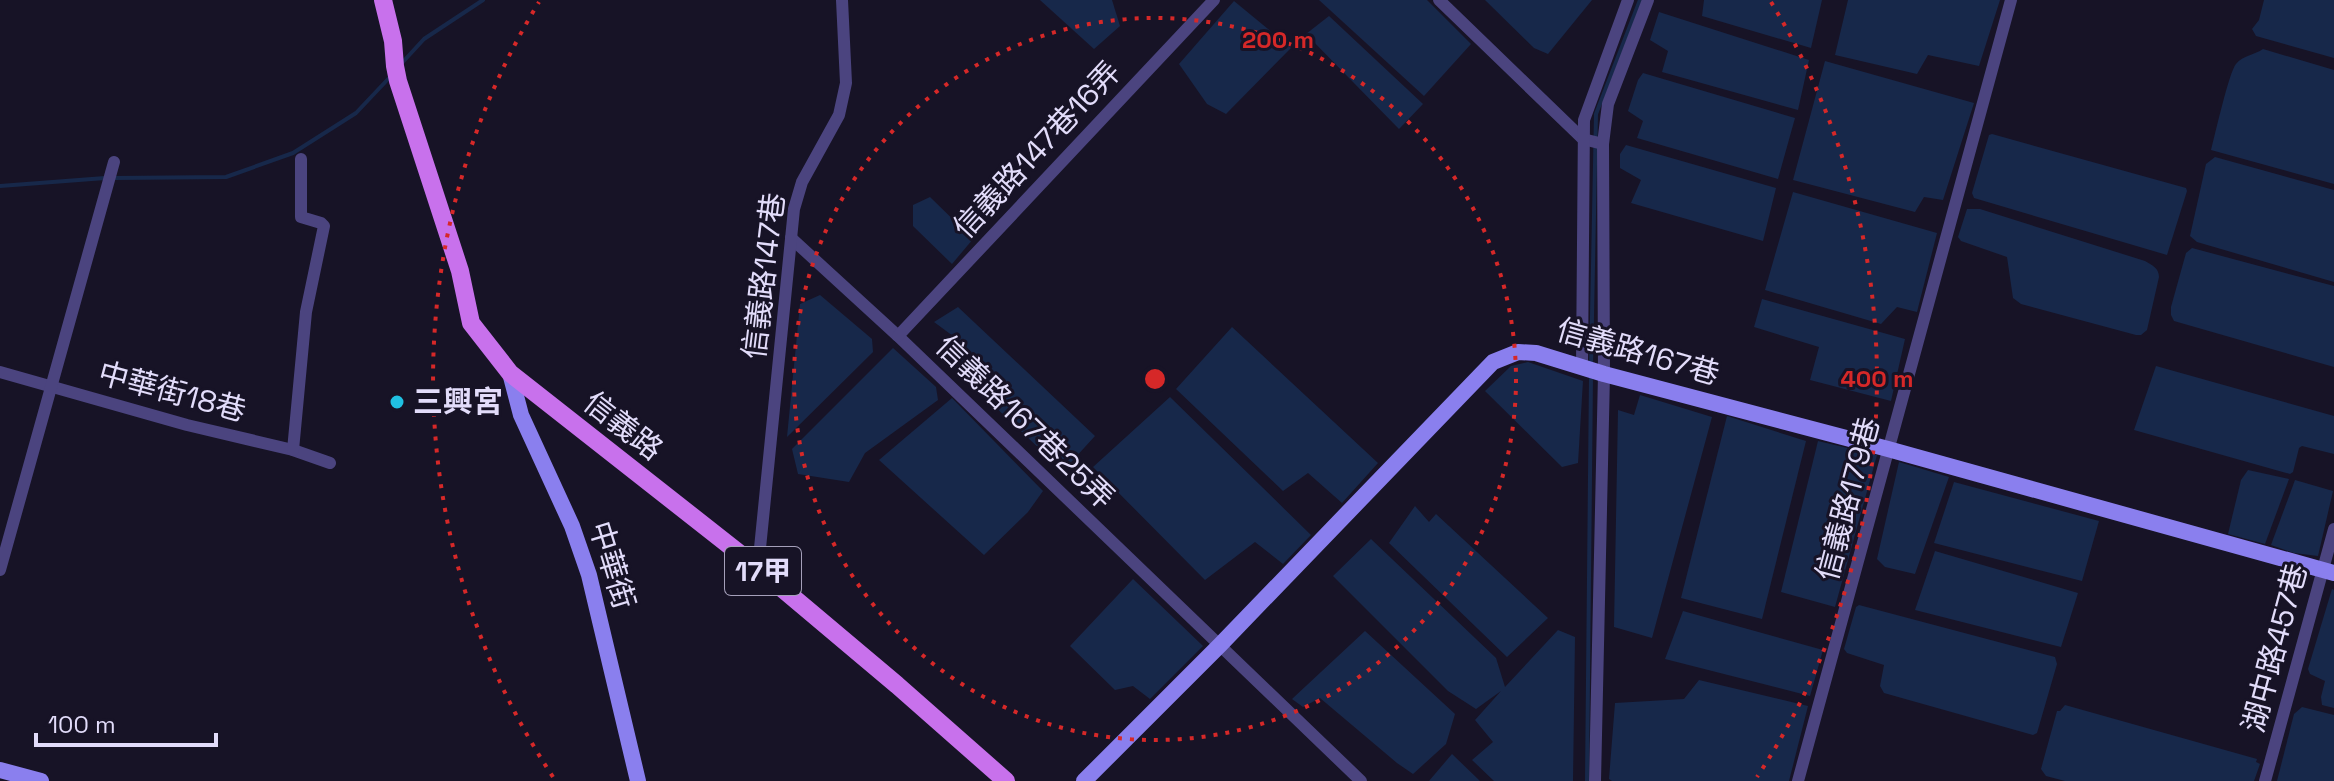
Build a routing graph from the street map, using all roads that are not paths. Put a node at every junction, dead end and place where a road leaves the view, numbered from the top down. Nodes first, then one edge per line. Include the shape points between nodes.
1 (383, 0) edge
2 (842, 0) edge
3 (1214, 0) edge
4 (1439, 0) edge
5 (1628, 0) edge
6 (1648, 0) edge
7 (2011, 0) edge
8 (1583, 139) junction
9 (1603, 144) junction
10 (301, 159) dead end
11 (113, 165) dead end
12 (791, 238) junction
13 (898, 336) junction
14 (1593, 370) junction
15 (0, 372) edge
16 (510, 373) junction
17 (51, 386) junction
18 (1888, 449) junction
19 (293, 450) junction
20 (330, 463) dead end
21 (2334, 529) edge
22 (758, 568) junction
23 (0, 570) edge
24 (2328, 571) edge
25 (1220, 645) junction
26 (0, 770) edge
27 (41, 781) edge
28 (638, 781) edge
29 (1006, 781) edge
30 (1084, 781) edge
31 (1361, 781) edge
32 (1595, 781) edge
33 (1798, 781) edge
34 (2265, 781) edge

1 - 16 main road, 信義路 / 17甲 via 397,75 460,271 471,323
2 - 12 street, 信義路147巷 via 846,83 839,115 802,182
3 - 13 street, 信義路147巷16弄
4 - 8 street
5 - 8 street via 1584,120
6 - 9 street via 1608,104
7 - 18 street, 信義路179巷
8 - 9 street
8 - 14 street
9 - 14 street
10 - 19 street via 301,217 324,226 306,312
11 - 17 street
12 - 13 street, 信義路167巷25弄
12 - 22 street, 信義路147巷
13 - 25 street, 信義路167巷25弄
14 - 18 street, 信義路167巷
14 - 25 street, 信義路167巷 via 1536,353 1518,352 1493,362
14 - 32 street
15 - 17 street, 中華街18巷
16 - 22 main road, 信義路 / 17甲
16 - 28 street, 中華街 via 521,415 589,575
17 - 19 street, 中華街18巷
17 - 23 street
18 - 24 street, 信義路167巷
18 - 33 street, 信義路179巷
19 - 20 street, 中華街18巷
21 - 24 street, 湖中路457巷
22 - 29 main road, 信義路 / 17甲
24 - 34 street, 湖中路457巷
25 - 30 street, 信義路167巷
25 - 31 street, 信義路167巷25弄
26 - 27 street

